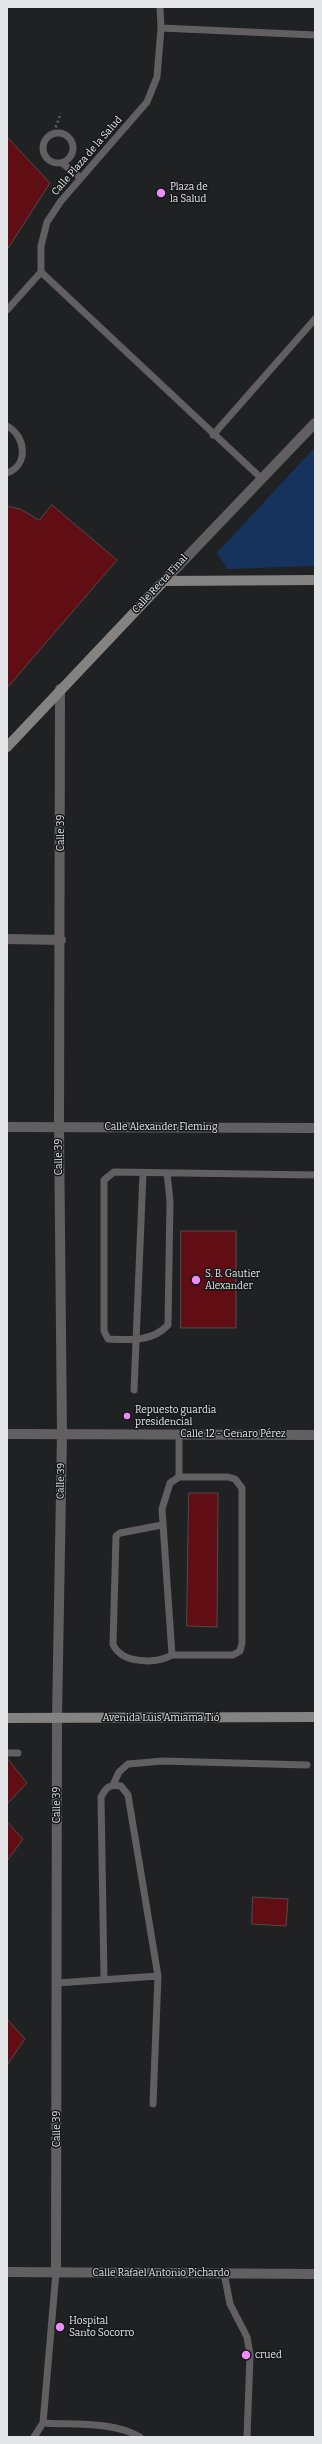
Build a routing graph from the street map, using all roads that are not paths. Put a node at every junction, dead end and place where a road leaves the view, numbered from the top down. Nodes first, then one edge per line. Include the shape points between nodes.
1 (160, 7) edge
2 (161, 28) junction
3 (315, 35) edge
4 (62, 163) junction
5 (81, 178) junction
6 (41, 272) junction
7 (7, 310) edge
8 (315, 319) edge
9 (315, 423) edge
10 (7, 426) edge
11 (213, 435) junction
12 (7, 473) edge
13 (260, 478) junction
14 (315, 580) edge
15 (164, 581) junction
16 (60, 689) junction
17 (7, 747) edge
18 (7, 939) edge
19 (61, 940) junction
20 (7, 1126) edge
21 (59, 1127) junction
22 (315, 1128) edge
23 (143, 1172) junction
24 (167, 1173) junction
25 (315, 1175) edge
26 (137, 1340) junction
27 (134, 1390) dead end
28 (7, 1434) edge
29 (62, 1434) junction
30 (179, 1434) junction
31 (315, 1435) edge
32 (179, 1477) junction
33 (162, 1525) junction
34 (172, 1655) junction
35 (315, 1717) edge
36 (7, 1718) edge
37 (57, 1718) junction
38 (7, 1753) edge
39 (18, 1753) dead end
40 (307, 1765) dead end
41 (113, 1785) junction
42 (158, 1976) junction
43 (104, 1978) junction
44 (57, 1983) junction
45 (153, 2104) dead end
46 (7, 2272) edge
47 (56, 2272) junction
48 (224, 2273) junction
49 (315, 2274) edge
50 (43, 2423) junction
51 (34, 2437) edge
52 (140, 2437) edge
53 (248, 2437) edge

1 - 2 lane, Calle Plaza de la Salud
2 - 3 lane
2 - 5 lane, Calle Plaza de la Salud via 157,77 147,102
4 - 4 lane via 54,163 47,159 43,152 43,144 54,132 69,137 73,144 71,156
4 - 5 lane
5 - 6 lane, Calle Plaza de la Salud via 47,222 41,246
6 - 7 lane
6 - 11 lane
8 - 11 lane
9 - 13 street, Calle Recta Final
10 - 12 lane via 20,437 23,452 17,466
11 - 13 lane
13 - 15 street, Calle Recta Final
14 - 15 street
15 - 16 street, Calle Recta Final
16 - 17 street, Calle Recta Final
16 - 19 street, Calle 39
18 - 19 street
19 - 21 street, Calle 39
20 - 21 street, Calle Alexander Fleming
21 - 22 street, Calle Alexander Fleming
21 - 29 street, Calle 39
23 - 24 lane
23 - 26 lane
23 - 26 lane via 114,1172 104,1180 104,1331 108,1339
24 - 25 lane
24 - 26 lane via 170,1201 168,1324 156,1335
26 - 27 lane
28 - 29 street, Calle 12 - Genaro Pérez
29 - 30 street, Calle 12 - Genaro Pérez
29 - 37 street, Calle 39
30 - 31 street, Calle 12 - Genaro Pérez
30 - 32 lane
32 - 33 lane via 170,1483 165,1493
32 - 34 lane via 228,1477 235,1479 242,1488 242,1643 240,1652 233,1655
33 - 34 lane
33 - 34 lane via 116,1536 113,1644 115,1650 128,1658 157,1661
35 - 37 street, Avenida Luis Amiama Tió
36 - 37 street, Avenida Luis Amiama Tió
37 - 44 street, Calle 39
38 - 39 lane
40 - 41 lane via 163,1761 128,1764 119,1772
41 - 42 lane via 121,1786 128,1795
41 - 43 lane via 106,1788 101,1797
42 - 43 lane
42 - 45 lane
43 - 44 lane
44 - 47 street, Calle 39
46 - 47 street, Calle Rafael Antonio Pichardo
47 - 48 street, Calle Rafael Antonio Pichardo
47 - 50 lane
48 - 49 street, Calle Rafael Antonio Pichardo
48 - 53 lane via 230,2304 247,2337 250,2355
50 - 51 lane
50 - 52 lane via 106,2427 134,2433

